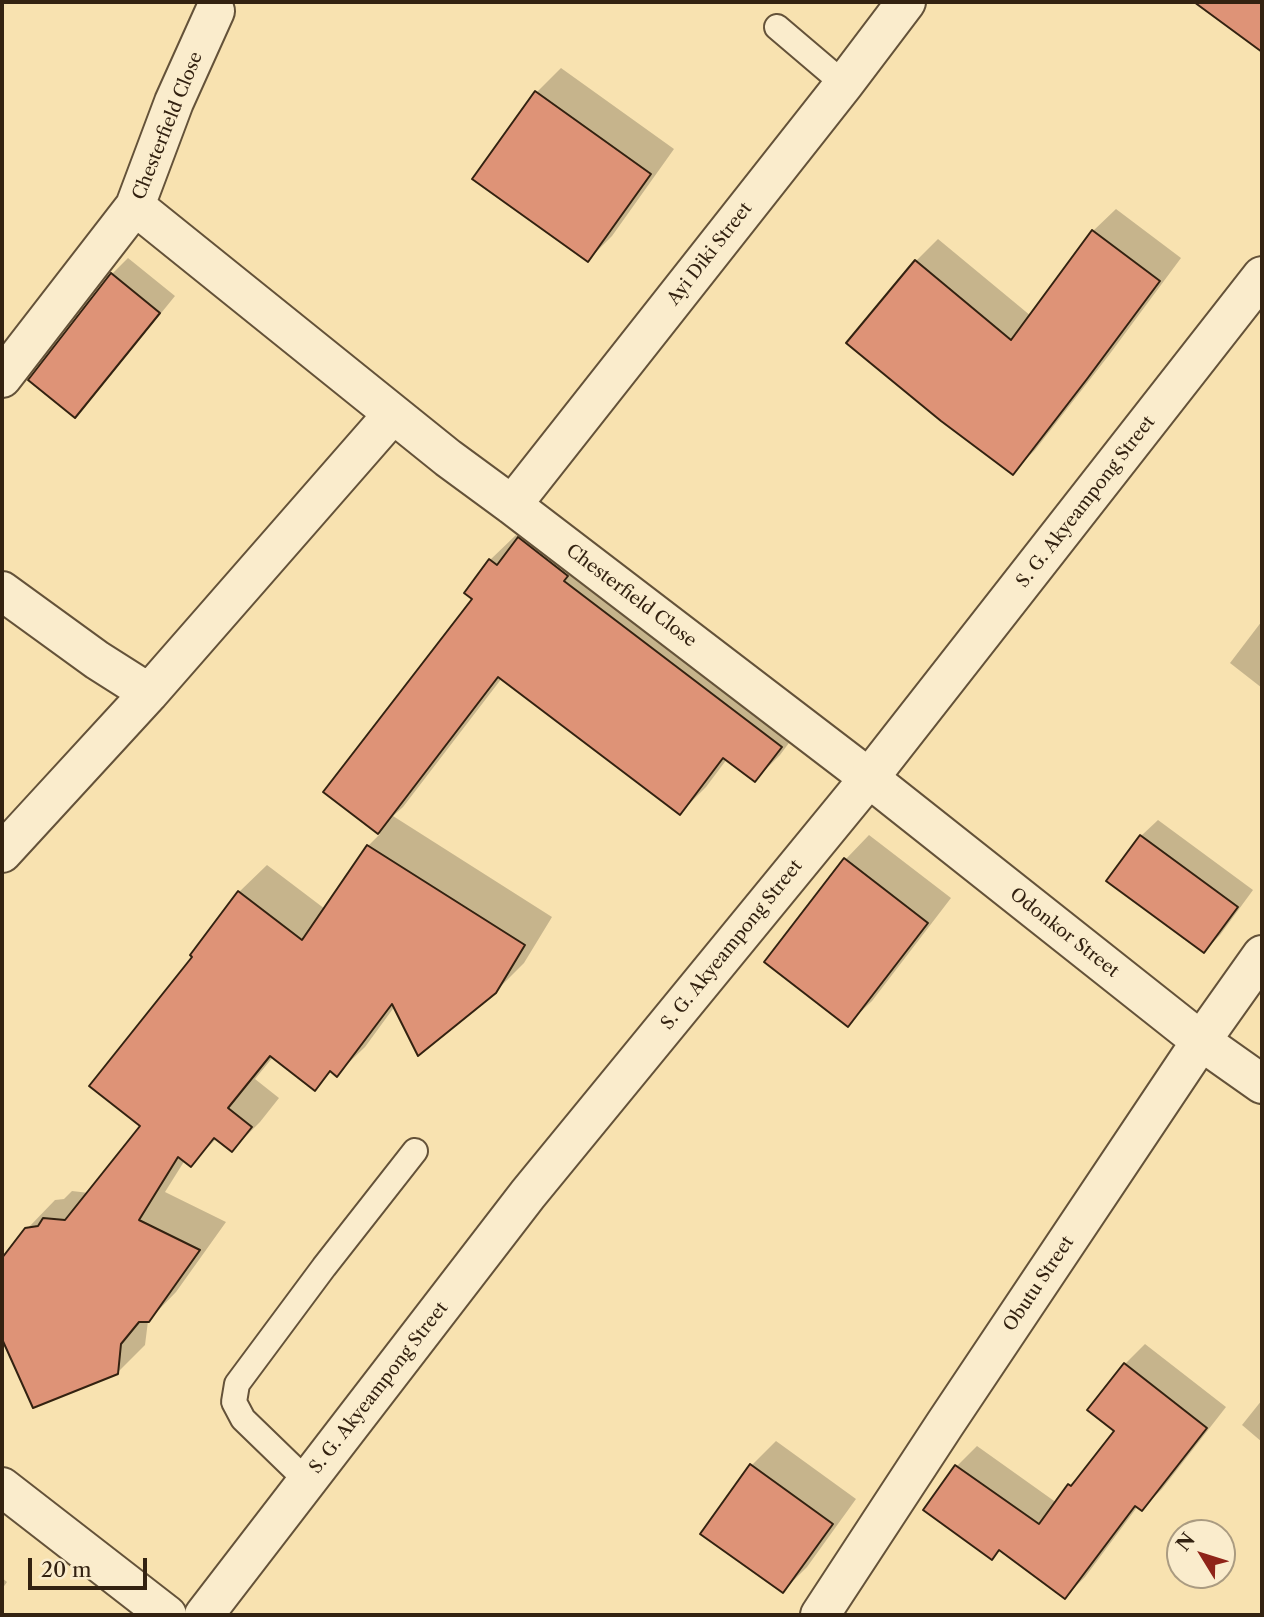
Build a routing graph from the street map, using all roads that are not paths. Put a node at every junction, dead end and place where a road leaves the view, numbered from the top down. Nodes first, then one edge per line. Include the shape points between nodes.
1 (906, 2) edge
2 (215, 11) dead end
3 (776, 27) dead end
4 (844, 84) junction
5 (135, 206) junction
6 (1262, 276) edge
7 (2, 378) edge
8 (393, 414) junction
9 (512, 505) junction
10 (2, 591) edge
11 (149, 693) junction
12 (869, 778) junction
13 (2, 853) edge
14 (1262, 955) edge
15 (1201, 1041) junction
16 (1262, 1084) edge
17 (415, 1151) dead end
18 (307, 1481) junction
19 (2, 1487) edge
20 (167, 1615) edge
21 (204, 1615) edge
22 (820, 1615) edge

1 - 4 street, Ayi Diki Street
2 - 5 street, Chesterfield Close
3 - 4 lane
4 - 9 street, Ayi Diki Street
5 - 7 street
5 - 8 street, Chesterfield Close
6 - 12 street, S. G. Akyeampong Street
8 - 9 street, Chesterfield Close
8 - 11 street
9 - 12 street, Chesterfield Close
10 - 11 street
11 - 13 street
12 - 15 street, Odonkor Street
12 - 18 street, S. G. Akyeampong Street via 528,1195
14 - 15 street, Obutu Street
15 - 16 street, Odonkor Street
15 - 22 street, Obutu Street
17 - 18 lane via 237,1384 234,1402 243,1419
18 - 21 street, S. G. Akyeampong Street
19 - 20 street

